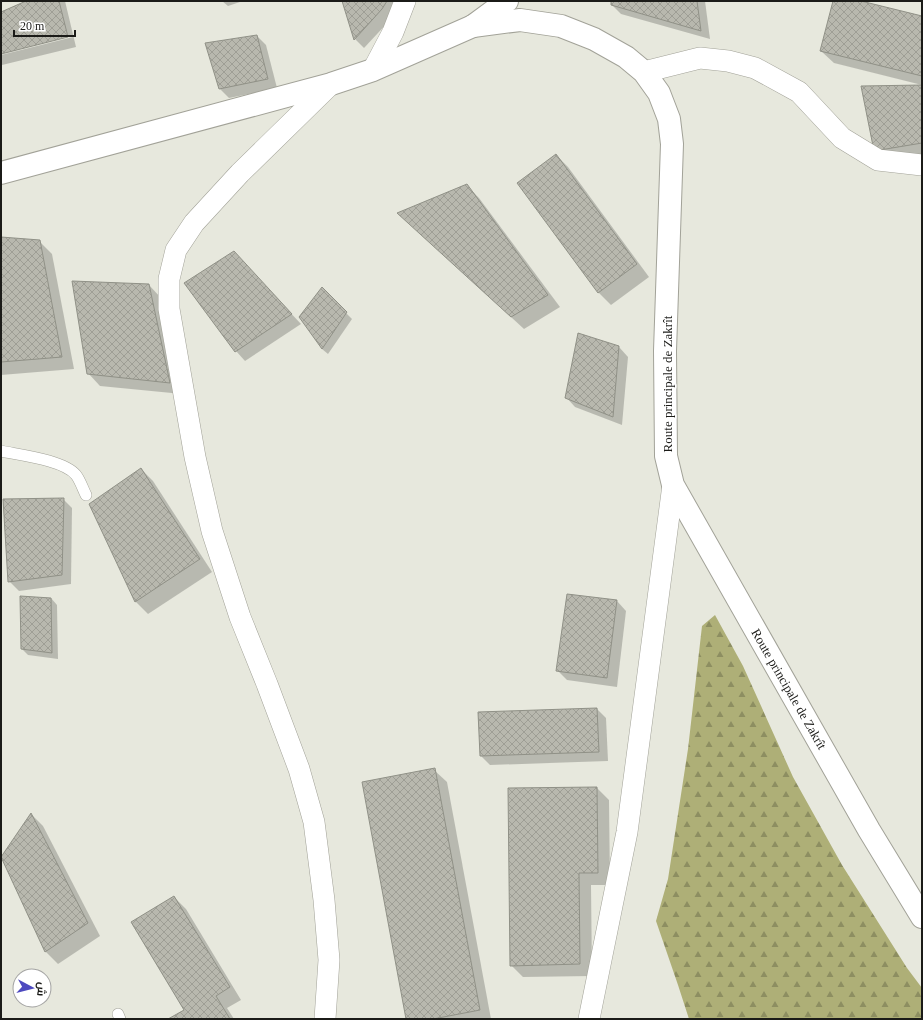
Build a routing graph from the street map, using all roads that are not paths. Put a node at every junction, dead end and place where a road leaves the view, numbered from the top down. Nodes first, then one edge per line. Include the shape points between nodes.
1 (406, 1) edge
2 (507, 1) edge
3 (473, 26) junction
4 (373, 70) junction
5 (644, 72) junction
6 (331, 84) junction
7 (922, 165) edge
8 (1, 172) edge
9 (1, 451) edge
10 (673, 485) junction
11 (86, 495) dead end
12 (922, 917) edge
13 (325, 1019) edge
14 (589, 1019) edge

1 - 4 street
2 - 3 street
3 - 4 street
3 - 5 street, Route principale de Zakrît via 520,20 561,26 594,39 626,57
4 - 6 street
5 - 7 street via 700,58 728,61 755,68 799,92 842,138 878,160
5 - 10 street, Route principale de Zakrît via 659,93 669,119 672,144 665,365 666,456
6 - 8 street
6 - 13 street via 240,173 194,223 176,250 169,279 169,309 194,449 212,531 240,617 299,769 314,822 329,960
9 - 11 lane via 51,461 68,468 76,475
10 - 12 street, Route principale de Zakrît via 869,830
10 - 14 street via 627,832

